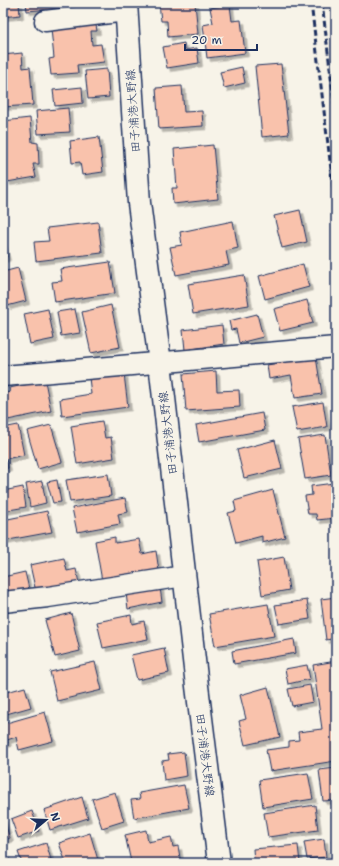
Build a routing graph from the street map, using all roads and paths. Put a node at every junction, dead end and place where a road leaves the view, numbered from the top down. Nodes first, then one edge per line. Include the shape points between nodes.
1 (126, 7) edge
2 (45, 21) dead end
3 (336, 347) edge
4 (160, 363) junction
5 (3, 376) edge
6 (184, 576) junction
7 (3, 602) edge
8 (219, 863) edge

1 - 2 street
1 - 4 main road, 田子浦港大野線 via 139,203
3 - 4 street
4 - 5 street
4 - 6 main road, 田子浦港大野線
6 - 7 street
6 - 8 main road, 田子浦港大野線

